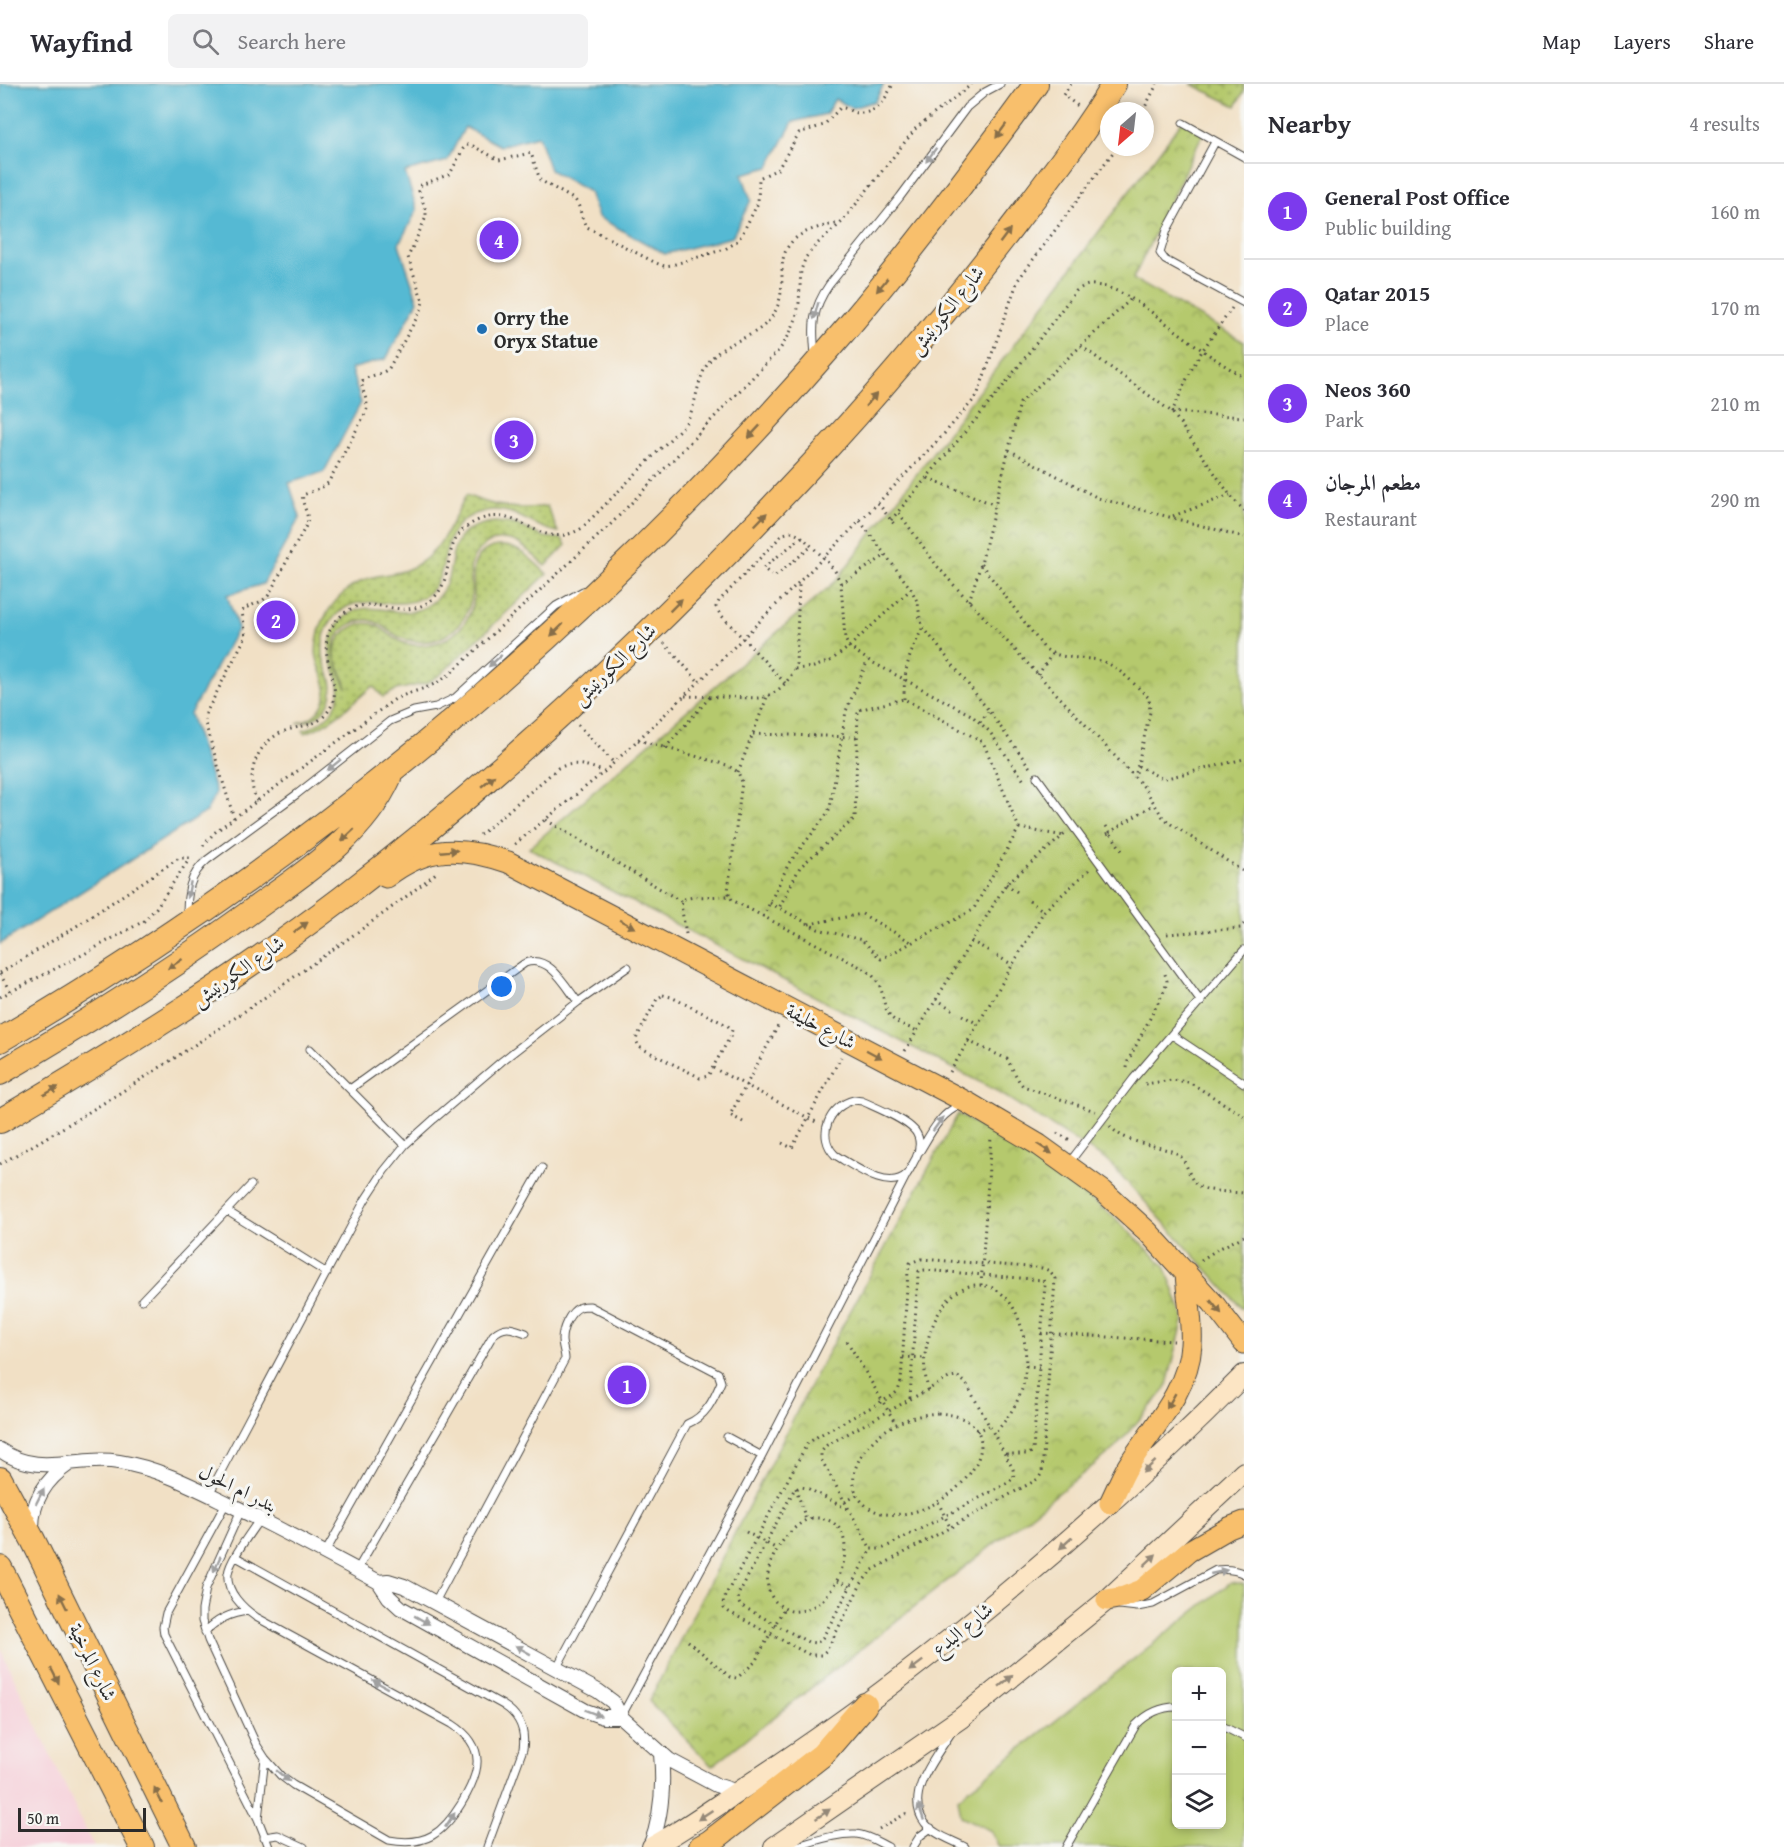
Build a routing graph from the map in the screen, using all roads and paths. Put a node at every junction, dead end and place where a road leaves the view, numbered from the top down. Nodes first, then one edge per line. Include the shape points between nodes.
1 (893, 84) edge
2 (972, 84) edge
3 (1000, 84) edge
4 (1036, 84) edge
5 (1114, 84) edge
6 (1158, 84) edge
7 (1148, 102) edge
8 (1183, 123) dead end
9 (1215, 142) junction
10 (1110, 156) edge
11 (1244, 157) edge
12 (842, 222) junction
13 (1132, 298) junction
14 (1241, 301) edge
15 (1081, 346) junction
16 (1202, 351) junction
17 (816, 364) junction
18 (1244, 376) edge
19 (1172, 412) junction
20 (1244, 417) edge
21 (1009, 450) junction
22 (928, 478) junction
23 (1230, 495) junction
24 (878, 503) junction
25 (995, 505) junction
26 (1244, 511) edge
27 (899, 513) junction
28 (1171, 516) junction
29 (860, 521) junction
30 (802, 537) junction
31 (1244, 537) edge
32 (812, 546) junction
33 (886, 555) junction
34 (824, 558) junction
35 (981, 564) junction
36 (610, 579) junction
37 (799, 583) junction
38 (841, 584) junction
39 (911, 589) junction
40 (969, 601) junction
41 (923, 627) junction
42 (652, 629) junction
43 (743, 639) junction
44 (849, 647) junction
45 (1052, 654) junction
46 (868, 660) junction
47 (795, 669) junction
48 (1038, 675) junction
49 (904, 679) junction
50 (699, 682) junction
51 (785, 683) junction
52 (685, 696) junction
53 (711, 697) junction
54 (767, 697) junction
55 (904, 699) junction
56 (566, 711) junction
57 (989, 711) junction
58 (980, 722) junction
59 (753, 734) junction
60 (842, 736) junction
61 (857, 737) junction
62 (638, 740) junction
63 (665, 748) junction
64 (1244, 759) edge
65 (614, 763) junction
66 (1138, 766) junction
67 (393, 770) junction
68 (604, 772) junction
69 (738, 772) junction
70 (1037, 777) joint
71 (1135, 777) junction
72 (1031, 790) dead end
73 (257, 802) junction
74 (1153, 804) junction
75 (234, 818) junction
76 (546, 820) junction
77 (1057, 826) dead end
78 (1106, 826) dead end
79 (1019, 828) junction
80 (1073, 828) junction
81 (484, 832) dead end
82 (1108, 833) junction
83 (1064, 836) junction
84 (1069, 842) dead end
85 (202, 848) dead end
86 (509, 849) dead end
87 (197, 853) dead end
88 (1124, 854) dead end
89 (191, 858) junction
90 (1084, 863) dead end
91 (1244, 872) edge
92 (1006, 884) junction
93 (1020, 894) dead end
94 (410, 895) dead end
95 (729, 896) junction
96 (340, 900) junction
97 (1029, 901) dead end
98 (682, 902) junction
99 (770, 903) junction
100 (779, 908) junction
101 (1044, 911) junction
102 (763, 917) junction
103 (188, 921) junction
104 (809, 924) junction
105 (1244, 924) edge
106 (1152, 935) junction
107 (687, 938) dead end
108 (971, 941) junction
109 (913, 943) junction
110 (1244, 950) edge
111 (989, 951) dead end
112 (997, 956) dead end
113 (1012, 965) junction
114 (628, 967) dead end
115 (0, 973) edge
116 (1165, 974) dead end
117 (10, 991) junction
118 (0, 997) edge
119 (936, 999) junction
120 (578, 1002) junction
121 (1201, 1002) junction
122 (788, 1008) junction
123 (955, 1011) dead end
124 (962, 1015) dead end
125 (978, 1024) junction
126 (917, 1031) junction
127 (1172, 1035) junction
128 (0, 1040) edge
129 (850, 1041) junction
130 (310, 1049) dead end
131 (904, 1053) dead end
132 (713, 1068) junction
133 (0, 1073) edge
134 (948, 1076) dead end
135 (1134, 1078) junction
136 (1244, 1083) edge
137 (746, 1085) junction
138 (350, 1089) junction
139 (968, 1103) junction
140 (1244, 1116) edge
141 (993, 1117) junction
142 (808, 1118) junction
143 (0, 1121) edge
144 (743, 1122) dead end
145 (826, 1128) junction
146 (782, 1143) dead end
147 (405, 1145) junction
148 (917, 1156) junction
149 (0, 1164) edge
150 (1068, 1165) junction
151 (542, 1168) dead end
152 (907, 1174) junction
153 (251, 1185) dead end
154 (227, 1211) junction
155 (1244, 1236) edge
156 (982, 1263) junction
157 (1186, 1272) junction
158 (327, 1273) junction
159 (982, 1274) junction
160 (981, 1285) junction
161 (142, 1300) dead end
162 (526, 1333) dead end
163 (1041, 1333) junction
164 (1052, 1334) junction
165 (847, 1341) dead end
166 (1182, 1341) dead end
167 (1244, 1343) edge
168 (903, 1358) junction
169 (913, 1358) junction
170 (925, 1358) junction
171 (1026, 1366) junction
172 (1039, 1367) junction
173 (1244, 1375) edge
174 (928, 1390) junction
175 (910, 1399) junction
176 (883, 1402) junction
177 (888, 1411) junction
178 (896, 1424) junction
179 (989, 1426) junction
180 (977, 1431) junction
181 (994, 1434) junction
182 (727, 1437) dead end
183 (0, 1449) edge
184 (1005, 1455) junction
185 (762, 1456) junction
186 (70, 1463) junction
187 (1244, 1472) edge
188 (0, 1479) edge
189 (796, 1488) junction
190 (209, 1494) junction
191 (857, 1496) junction
192 (845, 1502) junction
193 (938, 1502) junction
194 (226, 1503) junction
195 (1110, 1503) junction
196 (849, 1509) junction
197 (241, 1510) junction
198 (944, 1516) junction
199 (259, 1520) junction
200 (806, 1520) junction
201 (1244, 1522) edge
202 (950, 1527) junction
203 (746, 1533) dead end
204 (756, 1538) junction
205 (33, 1539) junction
206 (765, 1543) junction
207 (777, 1549) junction
208 (871, 1549) junction
209 (325, 1553) junction
210 (236, 1557) junction
211 (0, 1568) edge
212 (357, 1570) junction
213 (1244, 1574) edge
214 (837, 1581) junction
215 (379, 1582) junction
216 (850, 1587) junction
217 (1107, 1600) junction
218 (435, 1602) junction
219 (784, 1608) junction
220 (248, 1611) junction
221 (775, 1624) junction
222 (205, 1632) junction
223 (770, 1634) junction
224 (688, 1641) dead end
225 (556, 1669) junction
226 (864, 1705) junction
227 (1172, 1707) edge
228 (621, 1717) junction
229 (961, 1718) junction
230 (1226, 1728) edge
231 (1244, 1737) edge
232 (661, 1754) junction
233 (266, 1758) junction
234 (738, 1792) junction
235 (918, 1806) junction
236 (258, 1819) junction
237 (931, 1828) junction
238 (264, 1837) junction
239 (867, 1837) junction
240 (142, 1847) edge
241 (184, 1847) edge
242 (268, 1847) edge
243 (304, 1847) edge
244 (487, 1847) edge
245 (651, 1847) edge
246 (701, 1847) edge
247 (774, 1847) edge
248 (793, 1847) edge
249 (888, 1847) edge
250 (913, 1847) edge
251 (965, 1847) edge
252 (1066, 1847) edge

1 - 75 path via 876,109 858,113 840,108 824,125 799,133 778,168 759,178 758,203 735,243 668,266 587,226 575,200 540,180 531,153 499,160 467,145 450,174 421,185 419,193 426,217 408,257 423,302 421,310 389,368 362,381 366,412 328,483 303,495 307,524 268,596 243,609 246,636 206,713 205,723
2 - 12 path via 916,128
3 -> 17 lane via 967,107 821,297 813,326
4 -> 17 highway via 947,204
42 -> 5 highway, شارع الكورنيش via 784,495 902,363 982,267 1094,118
6 - 7 path
8 - 9 lane
9 - 11 lane
9 - 14 lane via 1167,231 1160,253 1165,260
10 - 24 path via 1018,280 977,396
12 - 73 path via 806,257 796,319 780,349 611,524 440,682 395,699
12 - 73 path via 812,228 792,242 782,267 779,302 770,318 758,331 728,345 712,358 701,375 695,407 685,424 582,528 567,535 551,536 504,517 482,519 457,537 448,555 443,584 430,600 400,610 361,606 337,620 326,647 335,683 334,700 320,720 274,737 259,753 251,774
13 - 15 path
13 - 16 path
13 - 22 path via 1095,285 1085,285 1076,291
14 - 16 path
15 - 19 path
15 - 21 path via 1020,402
16 - 18 path
16 - 19 path
17 -> 36 highway
19 - 20 path
19 - 23 path
21 - 25 path
21 - 28 path via 1098,498
22 - 25 path
22 - 27 path
23 - 26 path
23 - 28 path
24 - 27 path via 893,522
24 - 29 path
25 - 35 path
27 - 40 path via 937,566
28 - 31 path
29 - 33 path
29 - 34 path
30 - 32 path
30 - 32 path via 763,568 774,577
30 - 43 path via 792,532 783,534 717,603 717,611
32 - 34 path
33 - 38 path
33 - 39 path
34 - 37 path
34 - 38 path
35 - 40 path
35 - 45 path
36 -> 67 highway via 502,679
36 -> 103 lane via 556,606 455,698 401,715 381,727 207,860 189,885
37 - 43 path
37 - 47 path
38 - 44 path via 844,632
39 - 41 path
39 - 44 path
40 - 48 path
41 - 49 path via 908,657
41 - 57 path
42 - 50 path
42 - 56 highway, شارع الكورنيش
43 - 50 path
43 - 51 path
44 - 46 path
44 - 47 path via 822,665
45 - 48 path
45 - 66 path via 1112,666 1149,698 1150,712
46 - 49 path
46 - 60 path via 846,711
47 - 51 path
48 - 71 path
49 - 55 path
49 - 58 path
50 - 52 path
51 - 54 path
52 - 53 path
52 - 62 path
53 - 54 path
53 - 63 path
54 - 59 path
55 - 61 path via 858,710
55 - 79 path via 983,742
56 - 65 path
96 -> 56 highway, شارع الكورنيش via 483,785
57 - 58 path
57 - 70 path
58 - 72 path
59 - 60 path
59 - 69 path
60 - 61 path
60 - 99 path via 830,808 789,864
61 - 100 path via 855,818 800,867
62 - 63 path
62 - 65 path
63 - 69 path via 727,765
64 - 66 path via 1163,779
65 - 68 path
66 - 71 path
67 - 103 highway
67 -> 133 highway via 368,814 328,854 202,946
68 - 76 path
68 - 81 path via 572,764 558,768
69 - 95 path via 742,782
70 - 80 lane
71 - 74 path
73 - 75 path
74 - 82 path
74 - 91 path via 1171,824
75 - 85 path
76 - 86 path
76 - 98 path
77 - 83 path
78 - 82 path
79 - 83 path
79 - 109 path via 972,910
80 - 83 path
80 - 106 lane
82 - 88 path
83 - 84 path
83 - 92 path
87 - 89 path
89 - 115 path via 179,858
89 - 117 path via 144,921
90 - 101 path via 1089,870
92 - 93 path
92 - 108 path
94 - 149 path via 260,1002
95 - 98 path via 694,897
95 - 102 path
96 -> 122 main road, شارع خليفة via 368,890 403,864 431,853 462,851 492,857 523,869
143 -> 96 highway, شارع الكورنيش via 147,1032
97 - 101 path
98 - 107 path
99 - 100 path
99 - 102 path
100 - 104 path
101 - 113 path
102 - 126 path via 866,970 879,983 893,1019
103 - 128 highway
104 - 109 path via 862,914
104 - 109 path via 862,940 881,959
105 - 106 path via 1240,928
106 - 121 lane
108 - 111 path
108 - 119 path
110 - 121 lane
112 - 113 path
113 - 125 path
114 - 120 lane
115 - 117 path
116 - 135 path via 1165,989 1126,1065
117 - 118 path
119 - 123 path
119 - 126 path
120 - 138 lane via 550,967 538,961 525,963
120 - 147 lane via 501,1061
121 - 127 lane
122 - 129 main road, شارع خليفة
122 - 137 path
124 - 125 path
125 - 134 path
126 - 131 path
127 - 135 lane
127 - 136 lane
129 -> 139 main road, شارع خليفة
129 - 142 path
130 - 138 lane
132 - 132 path via 708,1076 700,1078 639,1047 637,1037 659,997 670,997 730,1027 732,1034
132 - 137 path
135 - 140 path via 1145,1084 1189,1082
135 - 150 lane
137 - 142 path
137 - 144 path via 730,1115
138 - 147 lane
139 - 141 main road, شارع خليفة
148 -> 139 lane via 942,1118
141 -> 150 main road, شارع خليفة
141 - 156 path
142 - 145 path
142 - 146 path via 792,1148
145 - 148 lane via 844,1104 862,1101 914,1130 919,1142
145 - 152 lane via 826,1140 835,1155 879,1180
147 - 158 lane via 365,1200
148 - 152 lane
150 - 157 main road, شارع خليفة via 1103,1191
151 - 209 lane
152 - 185 lane
153 - 154 lane
154 - 158 lane
154 - 161 lane
155 - 157 path
156 - 159 path
156 - 164 path via 1050,1271 1055,1279
156 - 168 path via 921,1259 910,1263
157 -> 167 main road, شارع خليفة
157 -> 195 main road via 1191,1347 1185,1371 1179,1388 1126,1469
158 - 190 lane
159 - 160 path
159 - 163 path via 1043,1280
159 - 169 path via 919,1271
160 - 170 path via 964,1287 940,1310
160 - 171 path via 1003,1294 1016,1312
162 - 212 lane via 509,1327 493,1335
163 - 164 path
163 - 172 path
164 - 166 path
164 - 202 path via 1041,1477
165 - 176 path
168 - 169 path
168 - 176 path via 900,1387
169 - 170 path
169 - 175 path
170 - 174 path
171 - 172 path
171 - 181 path via 1016,1403
172 - 184 path via 1033,1451
173 -> 195 main road, شارع البدع
174 - 175 path
174 - 179 path via 958,1377
175 - 177 path
176 - 177 path
176 - 204 path via 807,1444
177 - 178 path
177 - 192 path via 821,1452 821,1459
178 - 180 path via 938,1413 964,1419
178 - 191 path via 878,1436 860,1458 854,1477
179 - 180 path
179 - 181 path
180 - 193 path via 981,1448 972,1470 957,1489
181 - 184 path
182 - 185 lane
183 - 186 street, بندر ام الحول via 30,1464
184 - 198 path via 1013,1469 1011,1480
185 - 228 lane
186 - 190 street, بندر ام الحول via 116,1461 140,1465
205 -> 186 street via 33,1511 39,1494
217 -> 187 main road
188 - 205 highway, شارع المرخية
189 - 196 path via 807,1488
189 - 200 path
189 - 206 path
190 - 194 street, بندر ام الحول
191 - 192 path
191 - 193 path via 873,1510 893,1514
192 - 196 path
193 - 198 path
194 - 197 street, بندر ام الحول
194 - 236 lane via 166,1613 163,1627
195 -> 226 main road, شارع البدع via 1002,1597
196 - 208 path
197 - 199 street, بندر ام الحول
197 -> 222 lane via 206,1588 202,1610
198 - 202 path
198 - 208 path via 882,1549
199 - 209 street, بندر ام الحول
199 - 210 lane
200 - 207 path via 787,1534
200 - 214 path via 831,1521 841,1531 845,1547
201 - 217 main road via 1189,1551 1142,1590
202 - 223 path via 871,1571 821,1655 810,1655
203 - 204 path
204 - 206 path
204 - 223 path via 723,1604 726,1610
241 -> 205 highway, شارع المرخية
206 - 207 path
206 - 221 path via 738,1602
207 - 219 path via 770,1565 769,1583 773,1599
208 - 216 path
209 - 212 street, بندر ام الحول
210 - 220 lane via 228,1575 229,1586
210 - 244 lane via 503,1705 518,1717 524,1733 523,1749
211 -> 240 highway, شارع المرخية
212 - 215 street, بندر ام الحول
217 -> 213 lane via 1137,1607 1153,1604 1216,1570
214 - 216 path
214 - 219 path via 824,1598 806,1610
215 - 218 street, بندر ام الحول via 404,1586
215 -> 228 street, بندر ام الحول via 401,1608 594,1715
216 - 221 path via 817,1643
229 -> 217 main road
225 -> 218 street, بندر ام الحول
218 - 225 lane via 565,1359 564,1328 580,1307 590,1306 718,1373 721,1382 716,1395 706,1412 687,1424
219 - 221 path
220 - 222 lane via 228,1615
233 -> 220 lane via 293,1785 389,1840 405,1844 422,1843 444,1830 472,1785 477,1769 476,1753 460,1729
221 - 223 path
222 - 233 lane
223 - 224 path via 755,1662 737,1678 730,1677
225 - 228 street, بندر ام الحول via 607,1696
226 - 234 main road, شارع البدع
226 - 246 highway via 822,1755
227 - 252 lane via 1153,1711 1136,1725
228 - 232 street, بندر ام الحول
229 - 235 lane via 923,1778
247 -> 229 main road
230 - 231 lane
232 - 234 street, بندر ام الحول via 696,1776
232 - 245 street via 663,1791
233 - 236 lane
234 -> 245 main road, شارع البدع
237 -> 235 lane
235 - 239 path
236 - 238 lane
237 - 250 lane
237 - 251 lane
238 - 242 lane
238 - 243 lane via 285,1837
239 - 248 lane via 845,1835
239 - 249 lane

